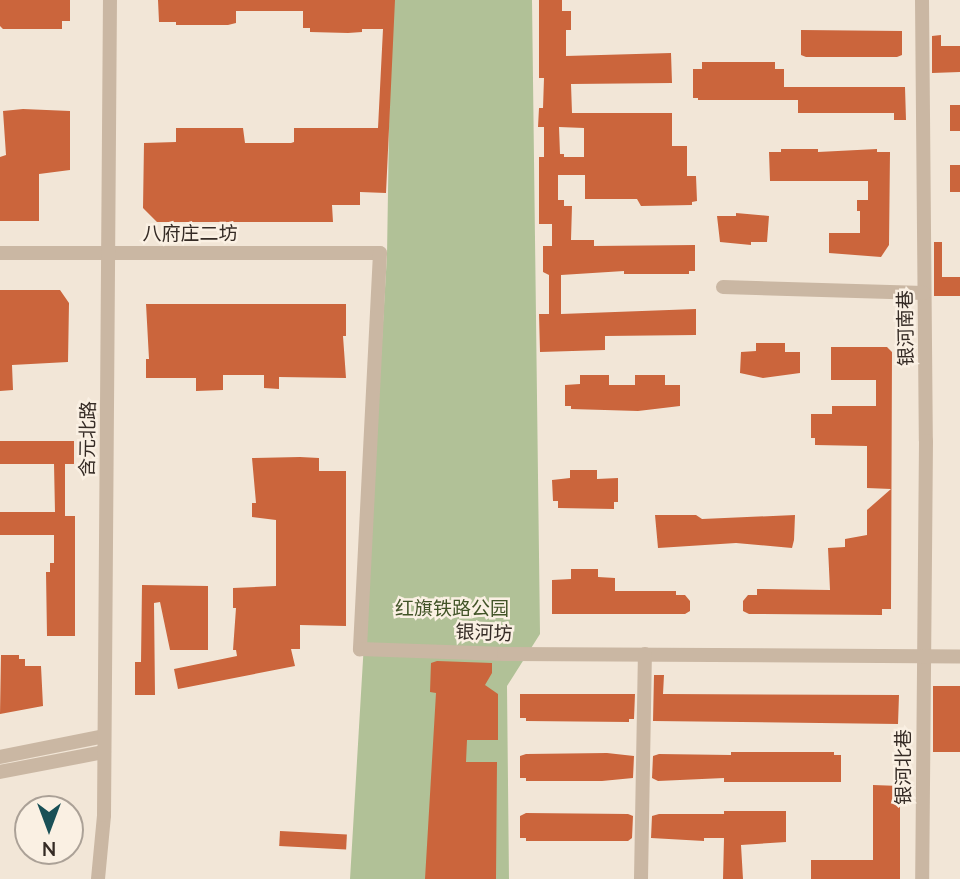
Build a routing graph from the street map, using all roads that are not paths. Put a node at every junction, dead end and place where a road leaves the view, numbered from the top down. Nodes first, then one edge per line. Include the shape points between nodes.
1 (110, 0) edge
2 (922, 0) edge
3 (0, 253) edge
4 (109, 253) junction
5 (380, 253) joint
6 (723, 288) dead end
7 (925, 293) junction
8 (645, 654) junction
9 (924, 656) junction
10 (960, 656) edge
11 (104, 736) junction
12 (104, 752) junction
13 (0, 757) edge
14 (0, 772) edge
15 (97, 879) edge
16 (641, 879) edge
17 (922, 879) edge

1 - 4 street, 含元北路
2 - 7 street, 银河南巷
3 - 4 street, 八府庄二坊
4 - 5 street, 八府庄二坊
4 - 11 street, 含元北路
5 - 8 street, 银河坊 via 360,649
6 - 7 street
7 - 9 street, 银河南巷
8 - 9 street, 银河坊
8 - 16 street
9 - 10 street, 银河坊
9 - 17 street, 银河北巷
11 - 12 street, 含元北路
11 - 13 street
12 - 14 street
12 - 15 street, 含元北路

